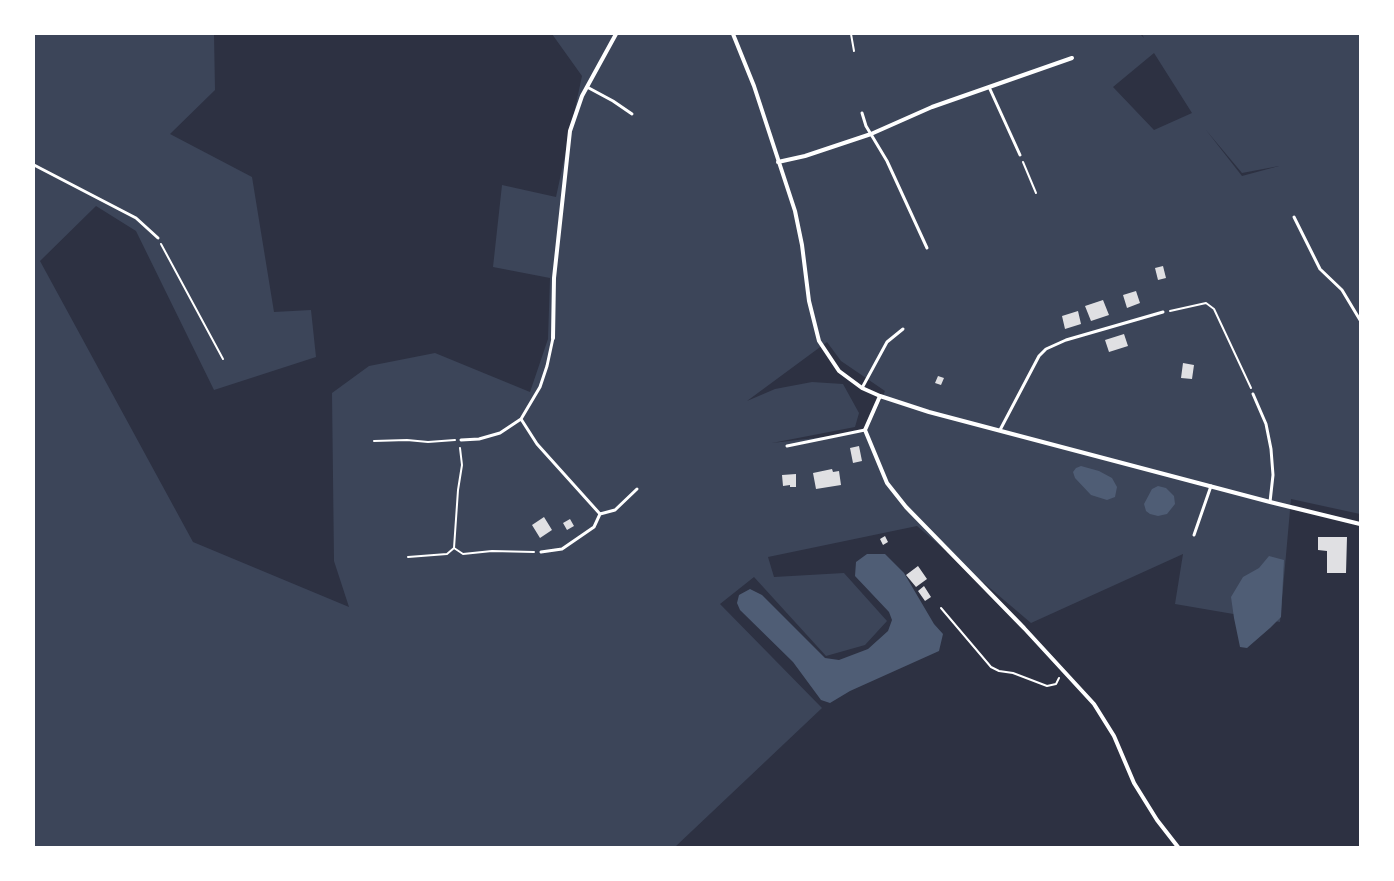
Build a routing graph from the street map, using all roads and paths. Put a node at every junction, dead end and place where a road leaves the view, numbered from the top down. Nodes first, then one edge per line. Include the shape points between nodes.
1 (616, 34) edge
2 (733, 34) edge
3 (851, 34) edge
4 (854, 51) dead end
5 (1072, 58) dead end
6 (587, 87) junction
7 (989, 87) junction
8 (862, 113) dead end
9 (632, 114) dead end
10 (871, 134) junction
11 (1020, 155) joint
12 (778, 162) junction
13 (34, 166) edge
14 (1036, 193) dead end
15 (1294, 217) dead end
16 (158, 238) joint
17 (927, 248) dead end
18 (1163, 312) joint
19 (1360, 320) edge
20 (903, 329) dead end
21 (553, 338) joint
22 (223, 359) dead end
23 (862, 388) junction
24 (1253, 394) joint
25 (880, 396) junction
26 (521, 419) junction
27 (865, 430) junction
28 (1000, 430) junction
29 (461, 440) junction
30 (374, 441) dead end
31 (787, 446) dead end
32 (1211, 486) junction
33 (637, 489) dead end
34 (1270, 502) junction
35 (600, 514) junction
36 (1360, 524) edge
37 (1194, 535) dead end
38 (454, 548) junction
39 (541, 552) joint
40 (408, 557) dead end
41 (941, 608) dead end
42 (1064, 671) junction
43 (1178, 847) edge

1 - 6 street
2 - 12 street via 754,86
3 - 4 path
5 - 7 street
6 - 9 lane
6 - 21 street via 570,132 554,278
7 - 10 street via 932,107
7 - 11 lane
8 - 10 lane
10 - 12 street via 805,156
10 - 17 lane via 887,161
11 - 14 path
12 - 23 street via 795,211 809,301 820,341 839,371
13 - 16 lane via 136,218
15 - 19 lane via 1320,269 1342,290
16 - 22 path
18 - 24 path via 1206,303 1214,309
18 - 28 lane via 1046,348 1039,356
20 - 23 lane via 887,342
21 - 26 lane via 540,387
23 - 25 street
24 - 34 lane via 1266,424 1271,449 1273,475
25 - 27 street
25 - 28 street via 929,412
26 - 29 lane via 500,433 479,439
26 - 35 lane via 537,444
27 - 31 lane
27 - 42 street via 887,483 906,507
28 - 32 street
29 - 30 path
29 - 38 path via 462,465
32 - 34 street
32 - 37 lane
33 - 35 lane via 615,510
34 - 36 street
35 - 39 lane via 594,527 562,549
38 - 39 path via 463,554 492,551
38 - 40 path via 447,554
41 - 42 path via 991,667 1047,686 1056,684
42 - 43 street via 1094,704 1114,736 1134,783 1157,820

